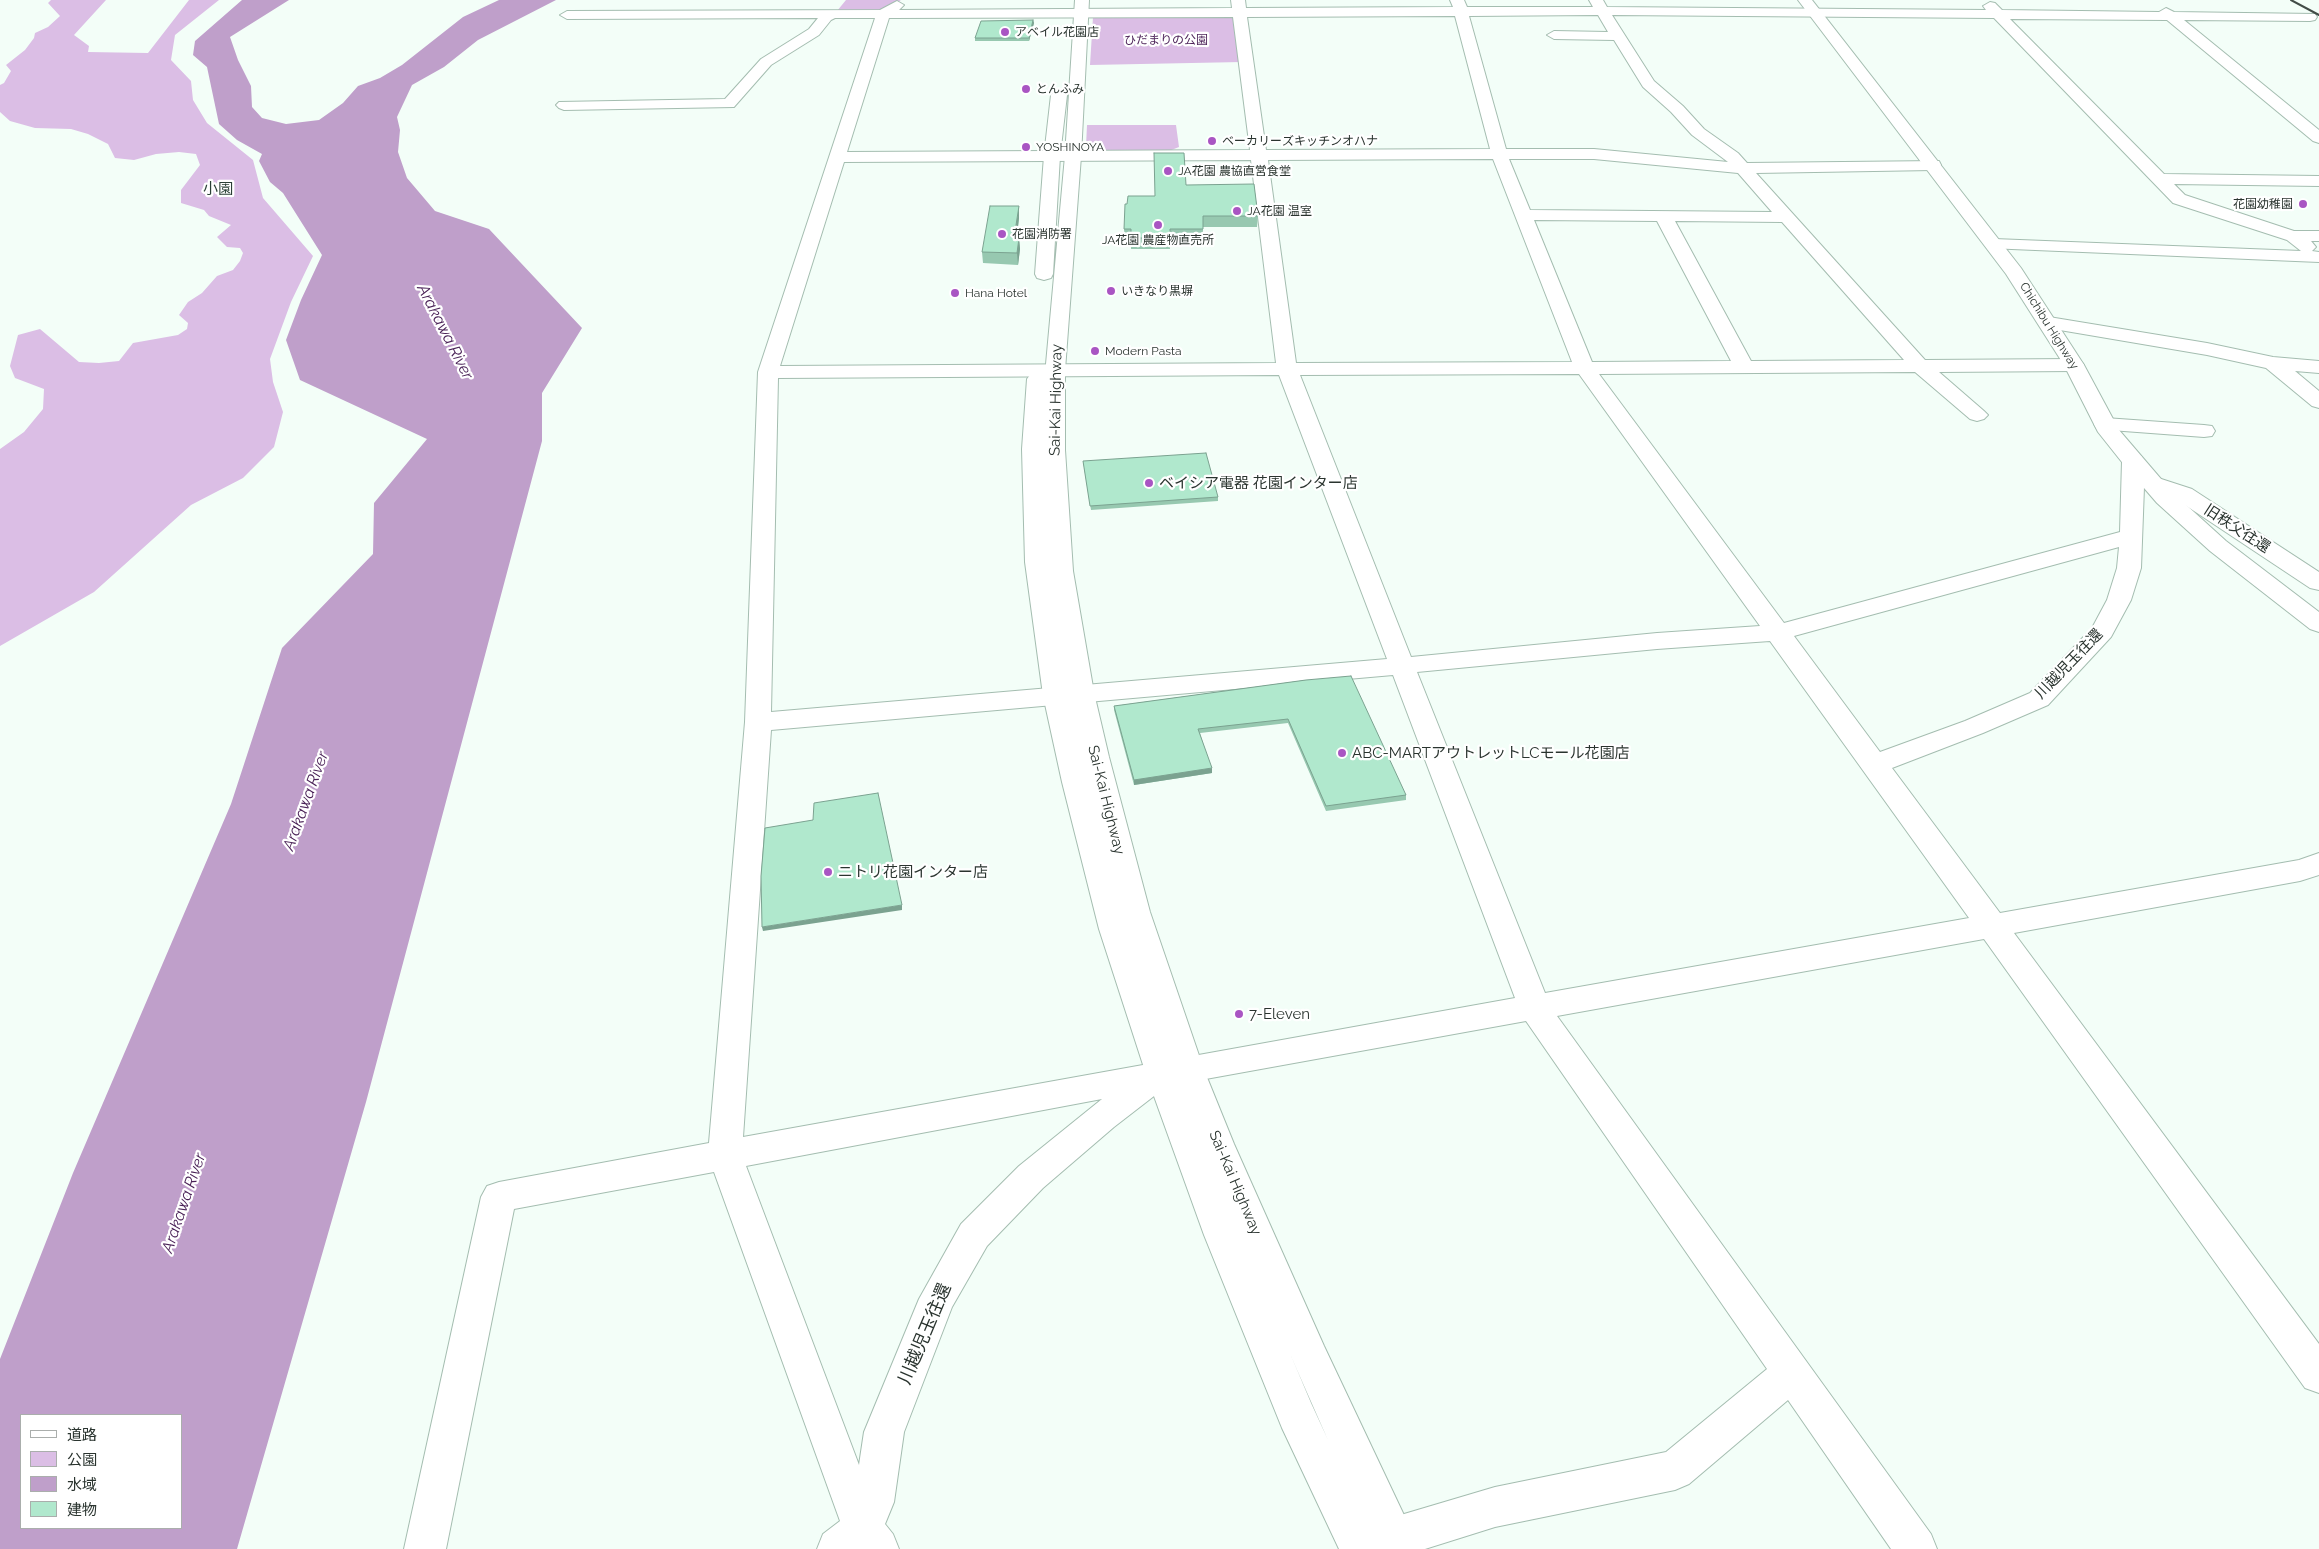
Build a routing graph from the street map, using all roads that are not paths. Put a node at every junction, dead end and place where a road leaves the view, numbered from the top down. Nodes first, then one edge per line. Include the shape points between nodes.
1 (906, 0) edge
2 (1984, 0) edge
3 (2152, 0) edge
4 (2273, 2) edge
5 (1599, 5) edge
6 (1075, 6) edge
7 (1239, 6) edge
8 (1459, 6) edge
9 (1810, 6) edge
10 (832, 14) junction
11 (883, 14) junction
12 (1997, 14) junction
13 (567, 15) dead end
14 (2171, 16) junction
15 (2274, 17) junction
16 (2314, 20) edge
17 (1554, 36) dead end
18 (1618, 36) junction
19 (564, 105) dead end
20 (2319, 138) edge
21 (1499, 154) junction
22 (1259, 155) junction
23 (838, 156) junction
24 (1063, 156) junction
25 (1933, 165) junction
26 (1742, 168) junction
27 (2160, 179) junction
28 (2319, 181) edge
29 (1524, 215) junction
30 (1663, 216) junction
31 (1785, 217) junction
32 (2293, 236) junction
33 (2319, 236) edge
34 (1994, 244) junction
35 (2319, 257) edge
36 (2049, 323) junction
37 (2273, 363) junction
38 (2074, 365) junction
39 (1920, 366) junction
40 (1744, 367) junction
41 (2319, 367) edge
42 (1585, 368) junction
43 (1287, 369) junction
44 (1046, 370) junction
45 (768, 372) junction
46 (2319, 402) edge
47 (1977, 415) dead end
48 (2105, 424) junction
49 (2204, 431) dead end
50 (2133, 461) junction
51 (2152, 483) junction
52 (2132, 536) junction
53 (2319, 583) edge
54 (2319, 624) edge
55 (1777, 633) junction
56 (1400, 666) junction
57 (1069, 694) junction
58 (758, 722) junction
59 (1873, 765) junction
60 (2319, 864) edge
61 (1989, 926) junction
62 (1535, 1009) junction
63 (1175, 1072) junction
64 (725, 1155) junction
65 (1791, 1373) junction
66 (2319, 1376) edge
67 (859, 1542) edge
68 (1384, 1545) edge
69 (425, 1549) edge
70 (1916, 1549) edge

1 - 11 main road
2 - 12 main road
3 - 14 main road
4 - 15 main road
4 - 16 main road
5 - 8 main road
5 - 9 main road
5 - 18 main road
6 - 7 main road
6 - 11 main road
6 - 24 main road, Sai-Kai Highway
7 - 8 main road
7 - 22 main road
8 - 21 main road
9 - 12 main road
9 - 25 main road, Chichibu Highway
10 - 11 main road
10 - 13 main road
10 - 19 main road via 814,32 766,62 729,104
11 - 23 main road
12 - 14 main road
12 - 27 main road
14 - 15 main road
14 - 20 main road
15 - 16 main road
17 - 18 main road
18 - 26 main road via 1648,84
21 - 22 main road
21 - 26 main road via 1594,154
21 - 29 main road
22 - 24 main road
22 - 43 main road
23 - 24 main road
23 - 45 main road
24 - 44 main road, Sai-Kai Highway
25 - 26 main road
25 - 34 main road, Chichibu Highway
26 - 31 main road
27 - 28 main road
27 - 32 main road via 2179,199
29 - 30 main road
29 - 42 main road
30 - 31 main road
30 - 40 main road
31 - 39 main road
32 - 33 main road
32 - 35 main road
34 - 35 main road
34 - 36 main road, Chichibu Highway
36 - 37 main road
36 - 38 main road, Chichibu Highway
37 - 41 main road
37 - 46 main road
38 - 39 main road
38 - 48 main road, Chichibu Highway
39 - 40 main road
39 - 47 main road
40 - 42 main road
42 - 43 main road
42 - 55 main road
43 - 44 main road
43 - 56 main road
44 - 45 main road
44 - 57 main road, Sai-Kai Highway
45 - 58 main road
48 - 49 main road
48 - 50 main road, Chichibu Highway
50 - 51 main road, Chichibu Highway
50 - 52 main road, 川越児玉往還
51 - 53 main road, 旧秩父往還 via 2184,494
51 - 54 main road, Chichibu Highway via 2218,546
52 - 55 main road
52 - 59 main road, 川越児玉往還 via 2129,568 2119,600 2102,632 2039,699
55 - 56 main road
55 - 59 main road
56 - 57 main road
56 - 62 main road
57 - 58 main road
57 - 63 main road, Sai-Kai Highway via 1095,757
58 - 64 main road
59 - 61 main road
60 - 61 main road via 2290,872
61 - 62 main road
61 - 66 main road
62 - 63 main road
62 - 65 main road
63 - 64 main road
63 - 67 main road, 川越児玉往還 via 1102,1116 1031,1177 974,1235 937,1299 884,1432 874,1502
63 - 68 main road, Sai-Kai Highway via 1217,1144 1311,1360
63 - 68 main road, Sai-Kai Highway via 1222,1235 1296,1415
64 - 67 main road
64 - 69 main road via 499,1197
65 - 68 main road via 1675,1470 1495,1507
65 - 70 main road

